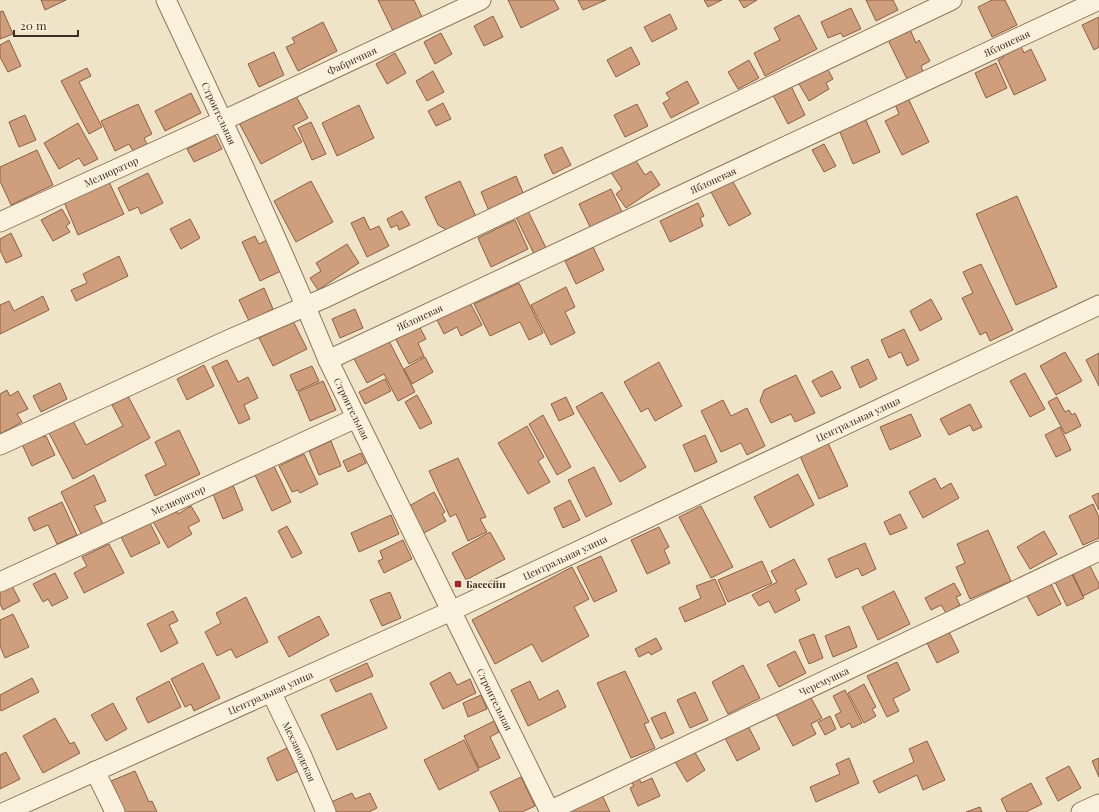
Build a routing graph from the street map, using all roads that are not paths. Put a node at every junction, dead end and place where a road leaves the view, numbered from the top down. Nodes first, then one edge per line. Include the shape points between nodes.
1 (166, 0) edge
2 (481, 0) edge
3 (952, 0) edge
4 (1099, 0) edge
5 (222, 121) junction
6 (0, 222) edge
7 (306, 305) junction
8 (1099, 305) edge
9 (328, 360) junction
10 (356, 418) junction
11 (0, 445) edge
12 (1099, 551) edge
13 (0, 582) edge
14 (451, 610) junction
15 (270, 692) junction
16 (95, 771) junction
17 (1099, 804) edge
18 (5, 812) edge
19 (115, 812) edge
20 (326, 812) edge
21 (550, 812) edge
22 (1081, 812) edge

1 - 5 street, Строительная
2 - 5 street, Фабричная
3 - 7 street via 334,294
4 - 9 street, Яблоневая
5 - 6 street, Мелиоратор
5 - 7 street, Строительная
7 - 9 street, Строительная
7 - 11 street
8 - 14 street, Центральная улица
9 - 10 street, Строительная
10 - 13 street, Мелиоратор
10 - 14 street, Строительная
12 - 21 street, Черемушка
14 - 15 street, Центральная улица
14 - 21 street, Строительная
15 - 16 street, Центральная улица
15 - 20 street, Мехзаводская
16 - 18 street, Центральная улица
16 - 19 street
17 - 22 street

